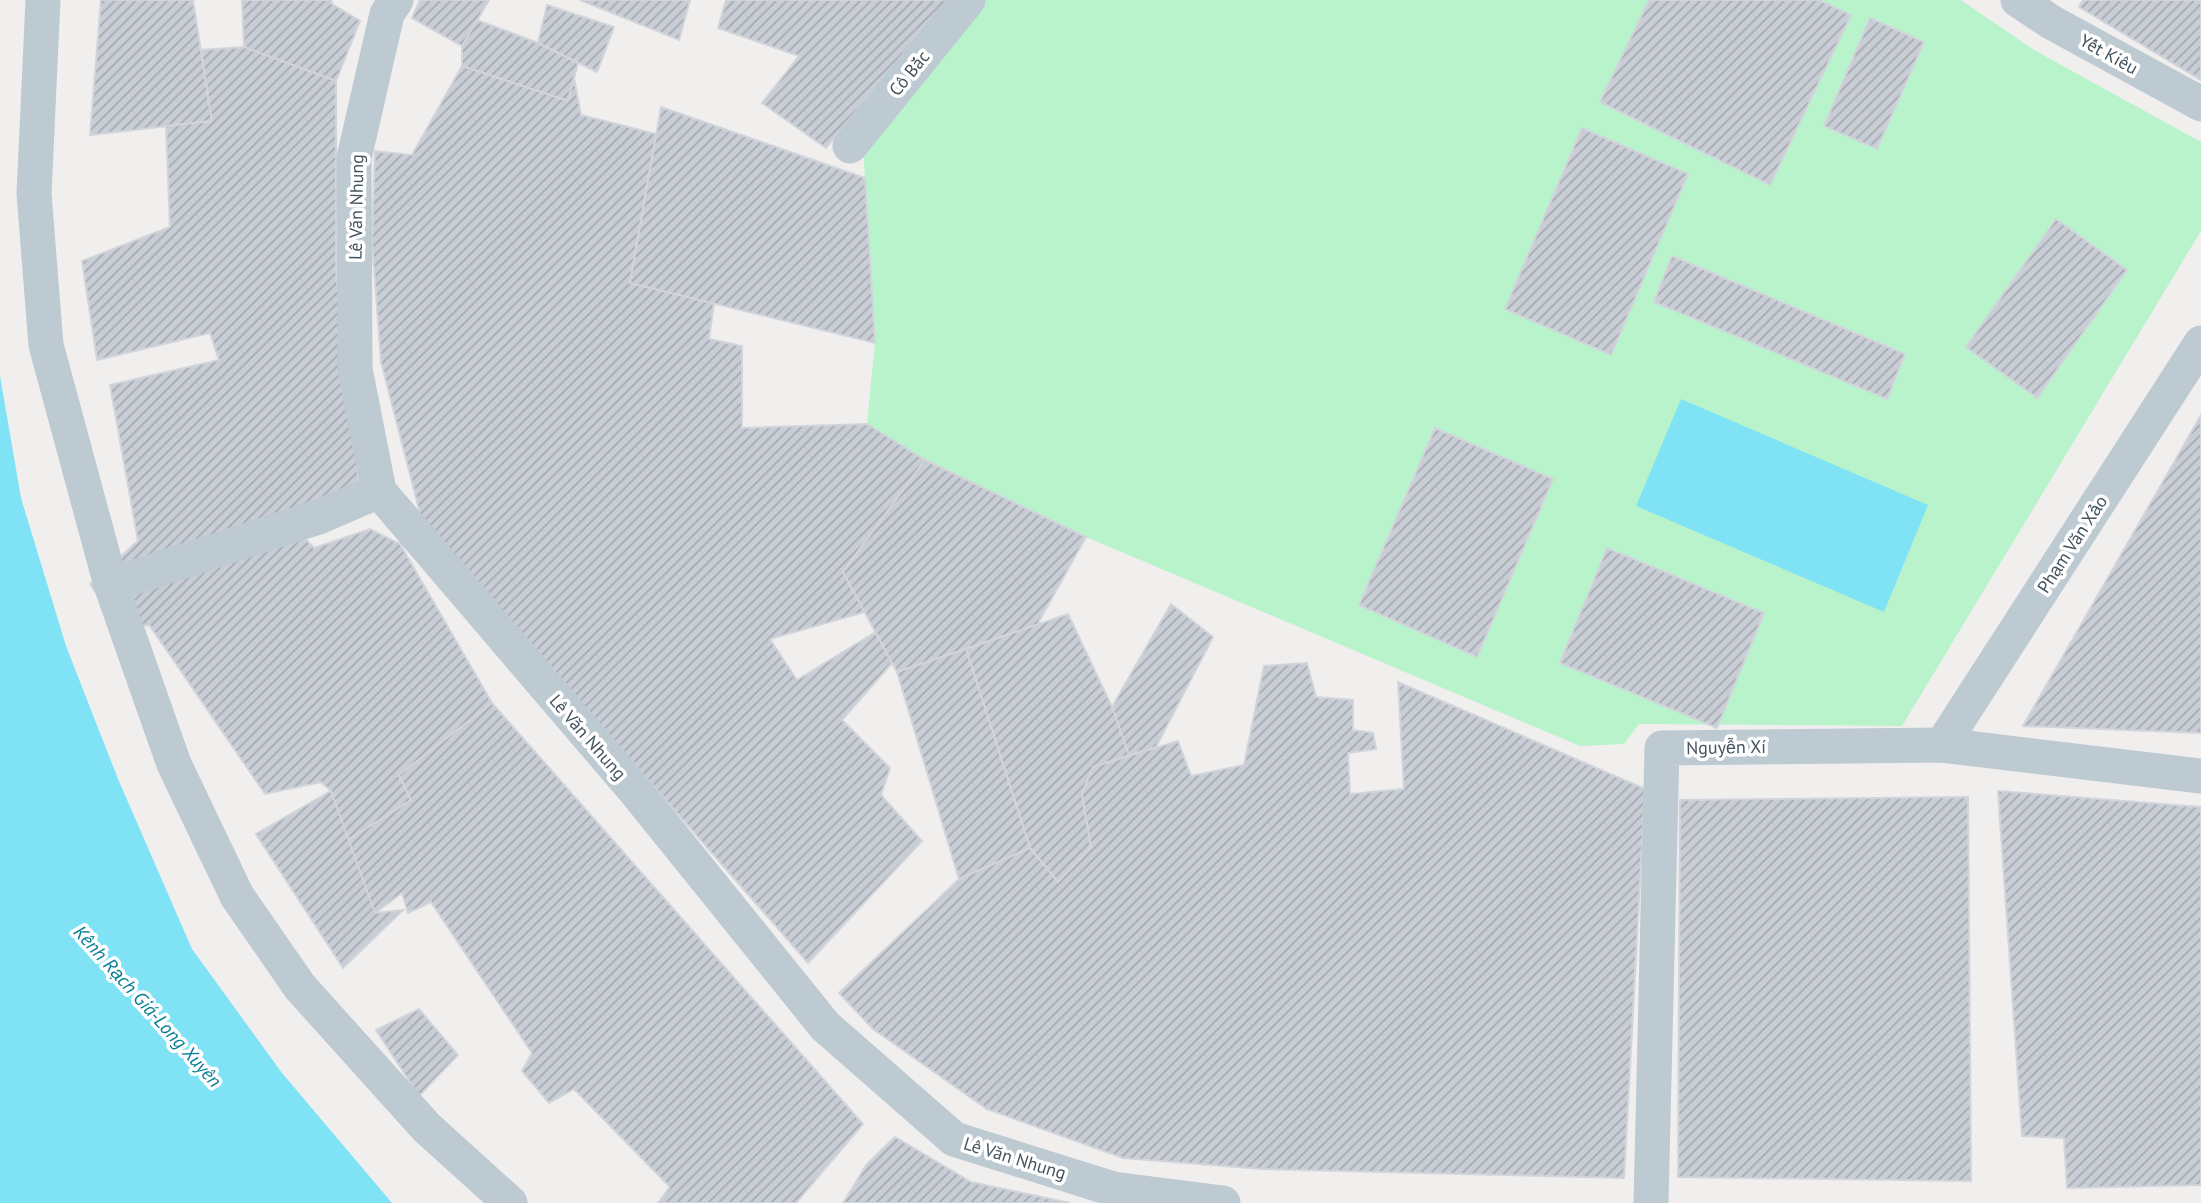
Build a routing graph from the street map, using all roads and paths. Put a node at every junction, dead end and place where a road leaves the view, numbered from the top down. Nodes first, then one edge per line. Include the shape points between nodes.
1 (43, 0) edge
2 (396, 0) edge
3 (968, 0) edge
4 (2018, 0) edge
5 (2057, 11) edge
6 (2201, 104) edge
7 (850, 146) dead end
8 (2201, 343) edge
9 (379, 491) junction
10 (111, 585) junction
11 (1942, 745) junction
12 (2201, 776) edge
13 (510, 1203) edge
14 (1223, 1203) edge
15 (1651, 1203) edge

1 - 10 street via 34,194 46,345
2 - 9 street, Lê Văn Nhung via 387,14 354,158 355,369
3 - 7 street, Cô Bắc
4 - 5 street, Yết Kiêu
5 - 6 street, Yết Kiêu
8 - 11 street, Phạm Văn Xảo
9 - 10 street via 321,516
9 - 14 street, Lê Văn Nhung via 637,793 825,1026 954,1139 1113,1189
10 - 13 street via 174,764 237,897 309,997 427,1128
11 - 12 street, Nguyễn Xí
11 - 15 street, Nguyễn Xí via 1662,748

